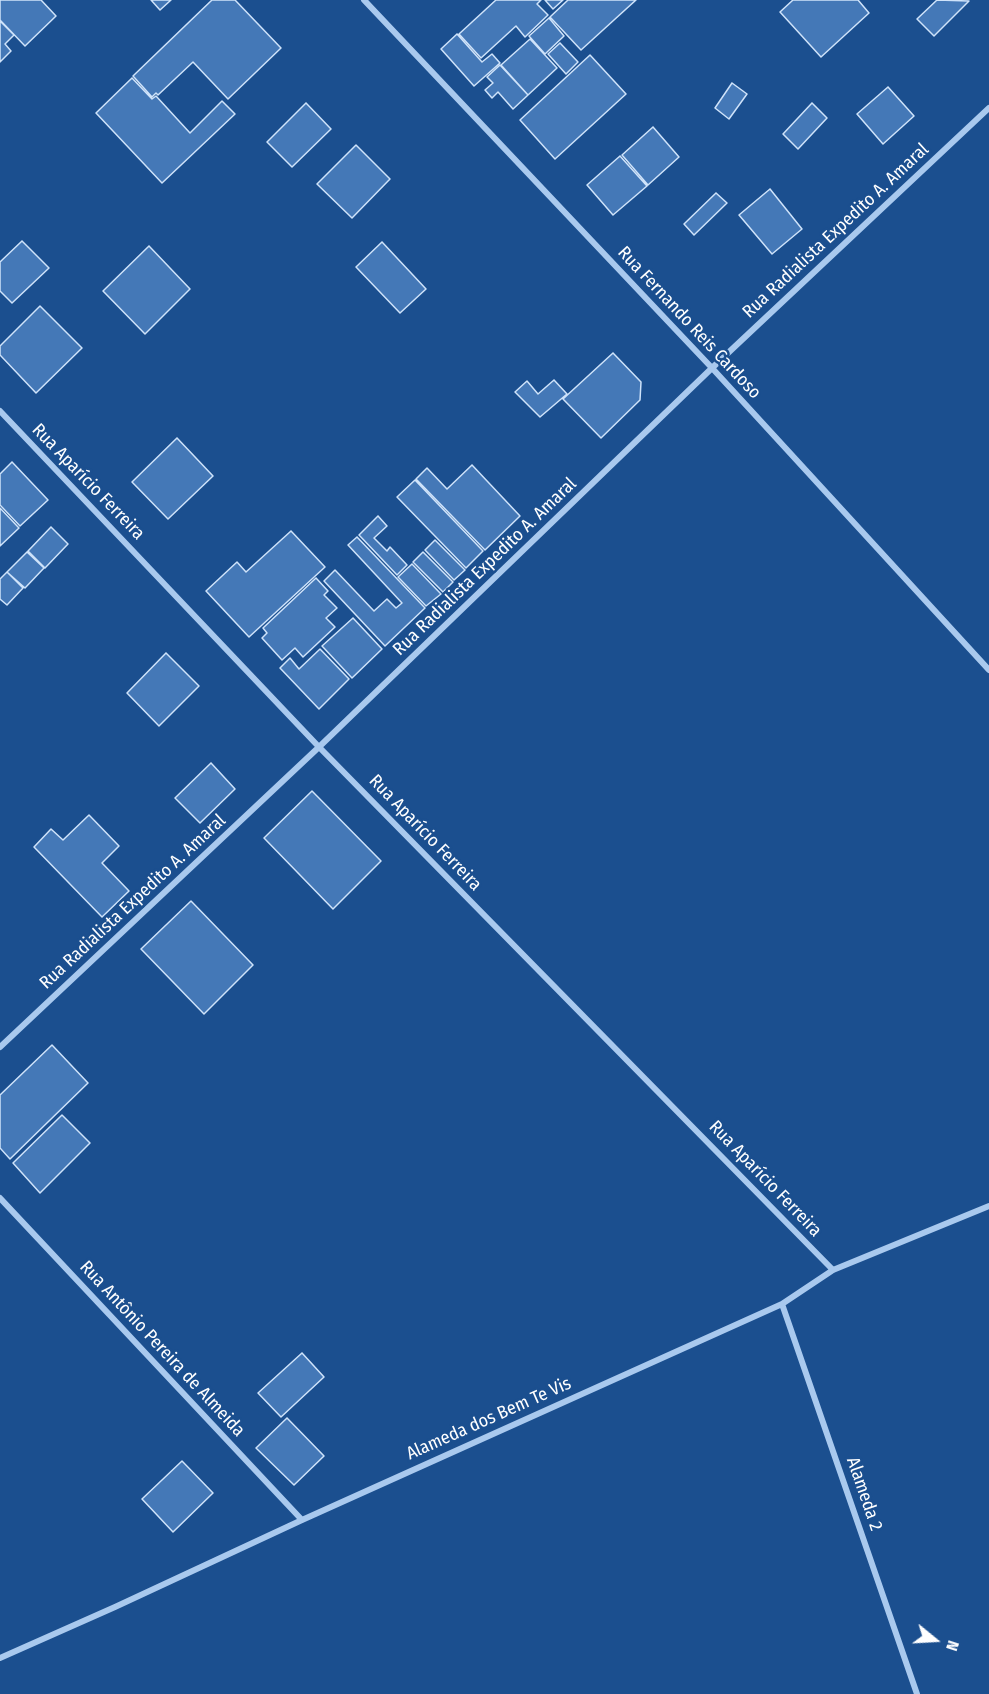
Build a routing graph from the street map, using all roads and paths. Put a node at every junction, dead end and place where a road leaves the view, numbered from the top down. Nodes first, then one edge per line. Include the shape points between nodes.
1 (364, 0) edge
2 (989, 108) edge
3 (712, 368) junction
4 (0, 411) edge
5 (989, 670) edge
6 (319, 747) junction
7 (0, 1047) edge
8 (0, 1198) edge
9 (989, 1206) edge
10 (833, 1270) junction
11 (782, 1304) junction
12 (302, 1520) junction
13 (0, 1658) edge
14 (917, 1694) edge

1 - 3 street, Rua Fernando Reis Cardoso
2 - 3 street, Rua Radialista Expedito A. Amaral
3 - 5 street, Rua Fernando Reis Cardoso
3 - 6 street, Rua Radialista Expedito A. Amaral
4 - 6 street, Rua Aparício Ferreira
6 - 7 street, Rua Radialista Expedito A. Amaral
6 - 10 street, Rua Aparício Ferreira
8 - 12 street, Rua Antônio Pereira de Almeida
9 - 10 street, Alameda dos Bem Te Vis
10 - 11 street, Alameda dos Bem Te Vis
11 - 12 street, Alameda dos Bem Te Vis
11 - 14 street, Alameda 2
12 - 13 street, Alameda dos Bem Te Vis

